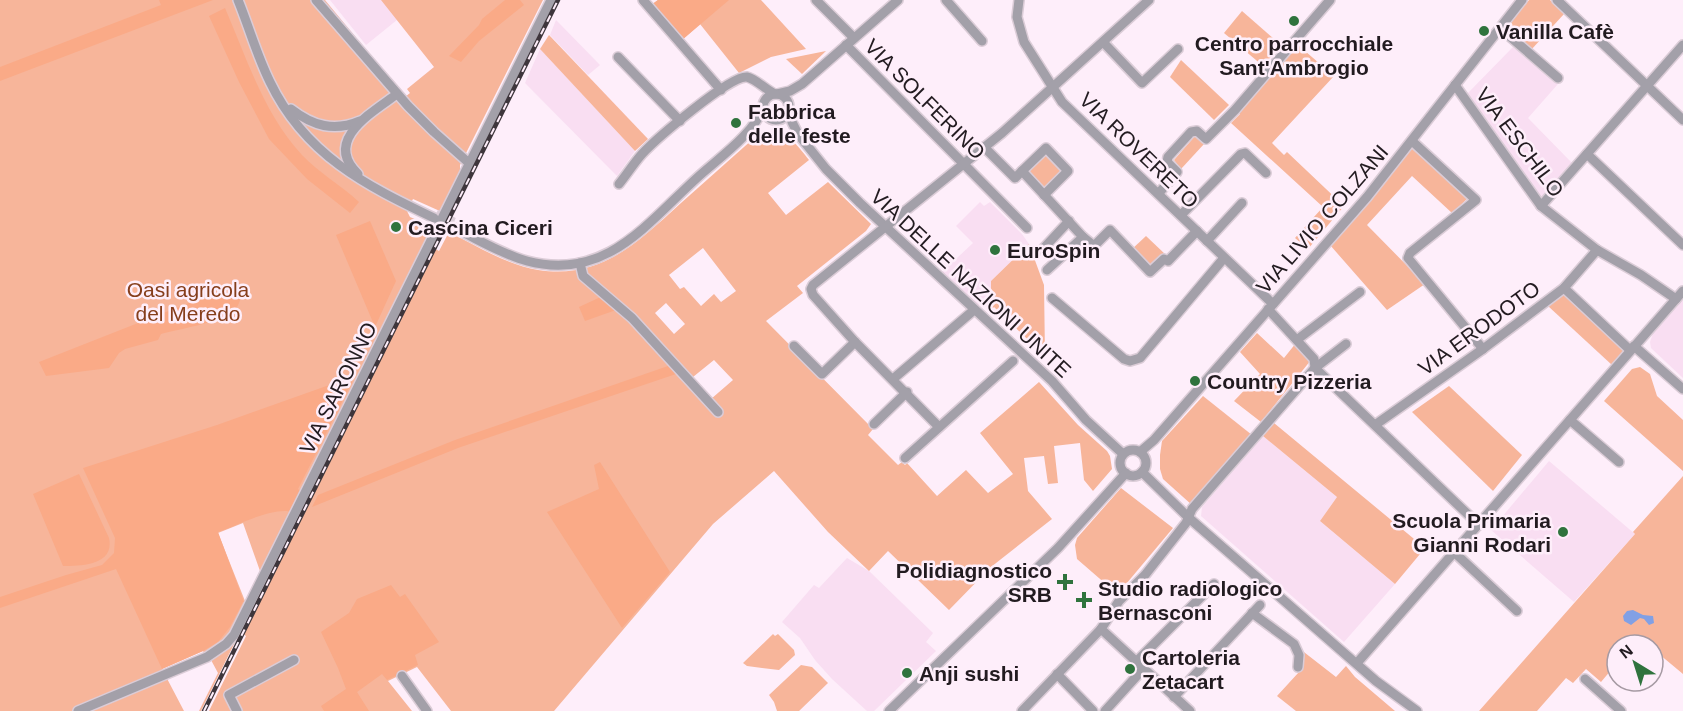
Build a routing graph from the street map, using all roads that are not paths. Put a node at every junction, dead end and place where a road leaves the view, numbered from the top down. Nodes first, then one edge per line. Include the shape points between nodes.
1 (316, 0) edge
2 (551, 0) edge
3 (643, 0) edge
4 (816, 0) edge
5 (898, 0) edge
6 (946, 0) edge
7 (1019, 0) edge
8 (1149, 0) edge
9 (1330, 0) edge
10 (1522, 0) edge
11 (1557, 0) edge
12 (240, 4) edge
13 (1500, 28) junction
14 (850, 41) junction
15 (982, 41) dead end
16 (1103, 42) junction
17 (1683, 45) edge
18 (1178, 49) dead end
19 (618, 57) dead end
20 (1558, 78) dead end
21 (754, 81) junction
22 (802, 84) junction
23 (1455, 86) junction
24 (1646, 87) junction
25 (1053, 88) junction
26 (721, 90) junction
27 (397, 94) junction
28 (776, 94) junction
29 (763, 106) junction
30 (789, 108) junction
31 (291, 109) junction
32 (365, 118) junction
33 (777, 120) junction
34 (1683, 120) edge
35 (680, 121) junction
36 (745, 134) junction
37 (798, 134) junction
38 (1412, 141) junction
39 (984, 147) junction
40 (1587, 154) junction
41 (963, 163) junction
42 (470, 164) junction
43 (1022, 171) junction
44 (1266, 173) dead end
45 (358, 174) junction
46 (619, 184) dead end
47 (1159, 193) junction
48 (679, 194) junction
49 (1044, 195) junction
50 (1242, 203) dead end
51 (1541, 206) junction
52 (1181, 215) junction
53 (1070, 221) junction
54 (885, 225) junction
55 (1027, 228) dead end
56 (1197, 231) junction
57 (1083, 237) junction
58 (1207, 241) junction
59 (1683, 245) edge
60 (1041, 250) dead end
61 (1597, 250) junction
62 (1224, 258) junction
63 (580, 263) junction
64 (1047, 270) dead end
65 (1564, 288) junction
66 (1683, 291) edge
67 (1360, 292) dead end
68 (1052, 298) dead end
69 (1676, 299) junction
70 (1270, 307) junction
71 (974, 310) junction
72 (1298, 339) junction
73 (855, 342) junction
74 (1346, 344) dead end
75 (794, 346) dead end
76 (1632, 348) junction
77 (1483, 349) junction
78 (1013, 361) dead end
79 (1315, 368) junction
80 (893, 379) junction
81 (1683, 389) edge
82 (907, 393) junction
83 (718, 412) dead end
84 (1570, 420) junction
85 (873, 424) dead end
86 (1375, 426) junction
87 (939, 427) junction
88 (1140, 452) junction
89 (1123, 454) junction
90 (905, 458) dead end
91 (1619, 462) dead end
92 (1142, 472) junction
93 (1126, 473) junction
94 (1190, 518) junction
95 (1479, 525) junction
96 (1455, 553) junction
97 (1214, 584) dead end
98 (1260, 605) dead end
99 (1517, 610) dead end
100 (1252, 613) junction
101 (1101, 629) junction
102 (294, 660) dead end
103 (1357, 663) junction
104 (1140, 665) junction
105 (1299, 667) dead end
106 (1057, 674) junction
107 (402, 676) dead end
108 (1585, 679) dead end
109 (1174, 697) junction
110 (893, 710) edge
111 (78, 711) edge
112 (237, 711) edge
113 (427, 711) edge
114 (1022, 711) edge
115 (1093, 711) edge
116 (1104, 711) edge
117 (1190, 711) edge
118 (1417, 711) edge
119 (1621, 711) edge

1 - 27 street
2 - 42 street, VIA SARONNO
3 - 26 street
4 - 14 street
5 - 14 street, VIA SOLFERINO
6 - 15 street
7 - 25 street, VIA ROVERETO via 1017,17 1024,42
8 - 16 street
9 - 47 street via 1206,139 1194,130 1183,140 1167,160 1177,172
10 - 13 street, VIA LIVIO COLZANI
11 - 24 street
12 - 31 street via 274,81
12 - 45 street via 270,82 308,137 352,175 435,216
13 - 20 street
13 - 23 street, VIA LIVIO COLZANI
14 - 22 street
14 - 41 street, VIA SOLFERINO
16 - 18 street via 1142,83
16 - 25 street
17 - 24 street
19 - 35 street
21 - 26 street via 744,77
21 - 28 street
21 - 29 street
22 - 28 street
22 - 30 street
23 - 38 street, VIA LIVIO COLZANI
23 - 51 street, VIA ESCHILO
24 - 34 street
24 - 40 street
25 - 39 street
25 - 47 street, VIA ROVERETO via 1062,102
26 - 35 street
27 - 32 street
27 - 42 street
28 - 29 street via 766,98
28 - 30 street via 786,98
29 - 33 street via 766,115
29 - 36 street via 757,121
30 - 33 street
30 - 37 street
31 - 32 street via 325,127 348,125
31 - 45 street via 319,143
32 - 45 street via 346,146 349,163
33 - 36 street
33 - 37 street
35 - 46 street via 643,154
36 - 48 street
37 - 54 street, VIA DELLE NAZIONI UNITE via 826,169
38 - 70 street, VIA LIVIO COLZANI
38 - 77 street via 1476,200 1408,258
39 - 41 street
39 - 43 street via 1015,178
40 - 51 street
40 - 59 street
41 - 54 street
41 - 55 street, VIA SOLFERINO
42 - 111 street, VIA SARONNO via 234,635 207,657
43 - 49 street
43 - 49 street via 1046,148 1068,171
44 - 52 street via 1245,153 1241,154
47 - 52 street, VIA ROVERETO
48 - 63 street via 620,248
48 - 63 street via 618,243 599,253 568,260 543,260 522,254 453,225 525,260 559,265
49 - 53 street
50 - 58 street
51 - 61 street, VIA ESCHILO
52 - 56 street, VIA ROVERETO
53 - 57 street
53 - 60 street
54 - 71 street, VIA DELLE NAZIONI UNITE
54 - 73 street via 811,289
56 - 57 street via 1168,261 1164,259 1150,272 1110,230 1094,246
56 - 58 street, VIA ROVERETO
57 - 64 street
58 - 62 street, VIA ROVERETO
61 - 65 street, VIA ERODOTO
61 - 69 street, VIA ESCHILO
62 - 68 street via 1135,360 1124,359
62 - 70 street, VIA ROVERETO
63 - 83 street via 583,276 632,318
65 - 76 street
65 - 77 street, VIA ERODOTO
66 - 69 street
67 - 72 street
69 - 76 street
70 - 72 street, VIA ROVERETO
70 - 88 street, VIA LIVIO COLZANI
71 - 80 street
71 - 89 street, VIA DELLE NAZIONI UNITE via 1052,381
72 - 79 street, VIA ROVERETO via 1314,359
73 - 75 street via 822,374
73 - 80 street
74 - 79 street
76 - 81 street
76 - 84 street
77 - 86 street, VIA ERODOTO
78 - 87 street
79 - 86 street, VIA ROVERETO
79 - 94 street via 1192,509
80 - 82 street
82 - 85 street
82 - 87 street
84 - 91 street
84 - 95 street
86 - 95 street, VIA ROVERETO
87 - 90 street
88 - 89 street via 1131,450
88 - 92 street via 1145,459
89 - 93 street via 1120,467
92 - 93 street
92 - 94 street
93 - 110 street via 1058,548
94 - 101 street via 1119,601
94 - 103 street
95 - 96 street
96 - 99 street
96 - 103 street
97 - 104 street
98 - 100 street
100 - 105 street via 1294,644
100 - 109 street
101 - 104 street
101 - 106 street
102 - 112 street via 229,695
103 - 118 street
104 - 109 street
104 - 116 street
106 - 114 street
106 - 115 street
107 - 113 street
108 - 119 street
109 - 117 street

